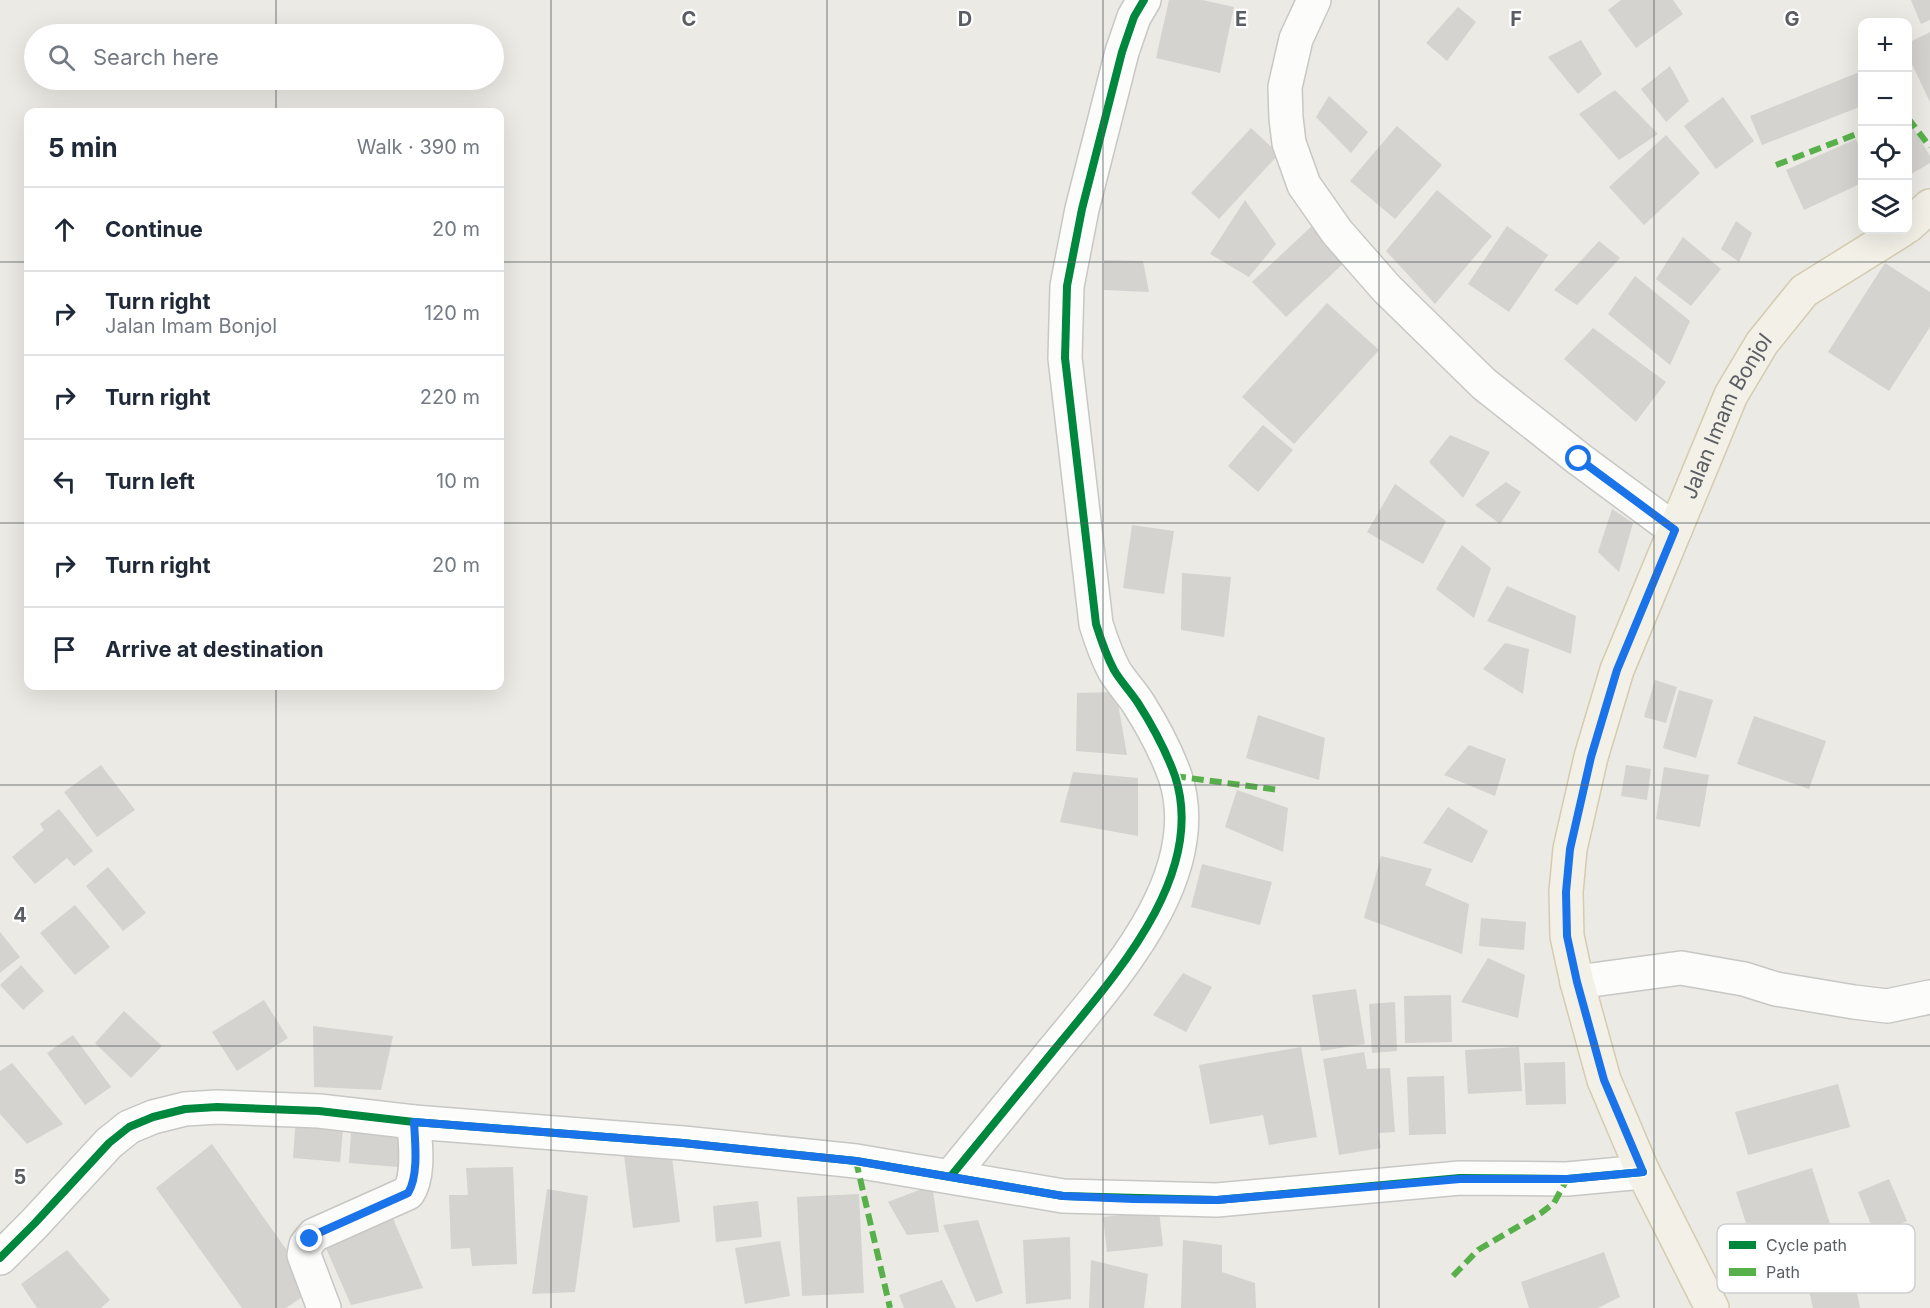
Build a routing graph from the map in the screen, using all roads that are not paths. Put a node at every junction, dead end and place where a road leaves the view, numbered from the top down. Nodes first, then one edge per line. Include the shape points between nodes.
1 (1144, 0) edge
2 (1314, 0) edge
3 (1930, 206) edge
4 (1912, 222) edge
5 (1896, 234) edge
6 (1675, 530) junction
7 (1577, 982) junction
8 (1930, 997) edge
9 (414, 1122) junction
10 (1643, 1172) junction
11 (951, 1176) junction
12 (0, 1258) edge
13 (324, 1308) edge
14 (1712, 1308) edge

1 - 11 street via 1122,52 1082,209 1067,286 1065,358 1096,624 1106,654 1157,737 1174,776 1182,807 1181,842 1171,877 1152,916 1107,987
2 - 6 street via 1296,39 1285,87 1289,143 1311,194 1337,232 1387,289 1484,384
3 - 4 main road
5 - 6 main road, Jalan Imam Bonjol via 1804,291 1762,343 1731,394
6 - 7 main road, Jalan Imam Bonjol via 1617,670 1591,757 1570,849 1567,936
7 - 8 street via 1681,969 1887,1006
7 - 10 main road, Jalan Imam Bonjol via 1604,1080
9 - 11 street via 683,1143 856,1161
9 - 12 street via 319,1111 217,1107 153,1117 129,1127 109,1143
9 - 13 street via 416,1153 413,1184 408,1193 314,1235 306,1245 304,1255
10 - 11 street via 1568,1179 1460,1179 1217,1200 1063,1196
10 - 14 main road, Jalan Imam Bonjol

